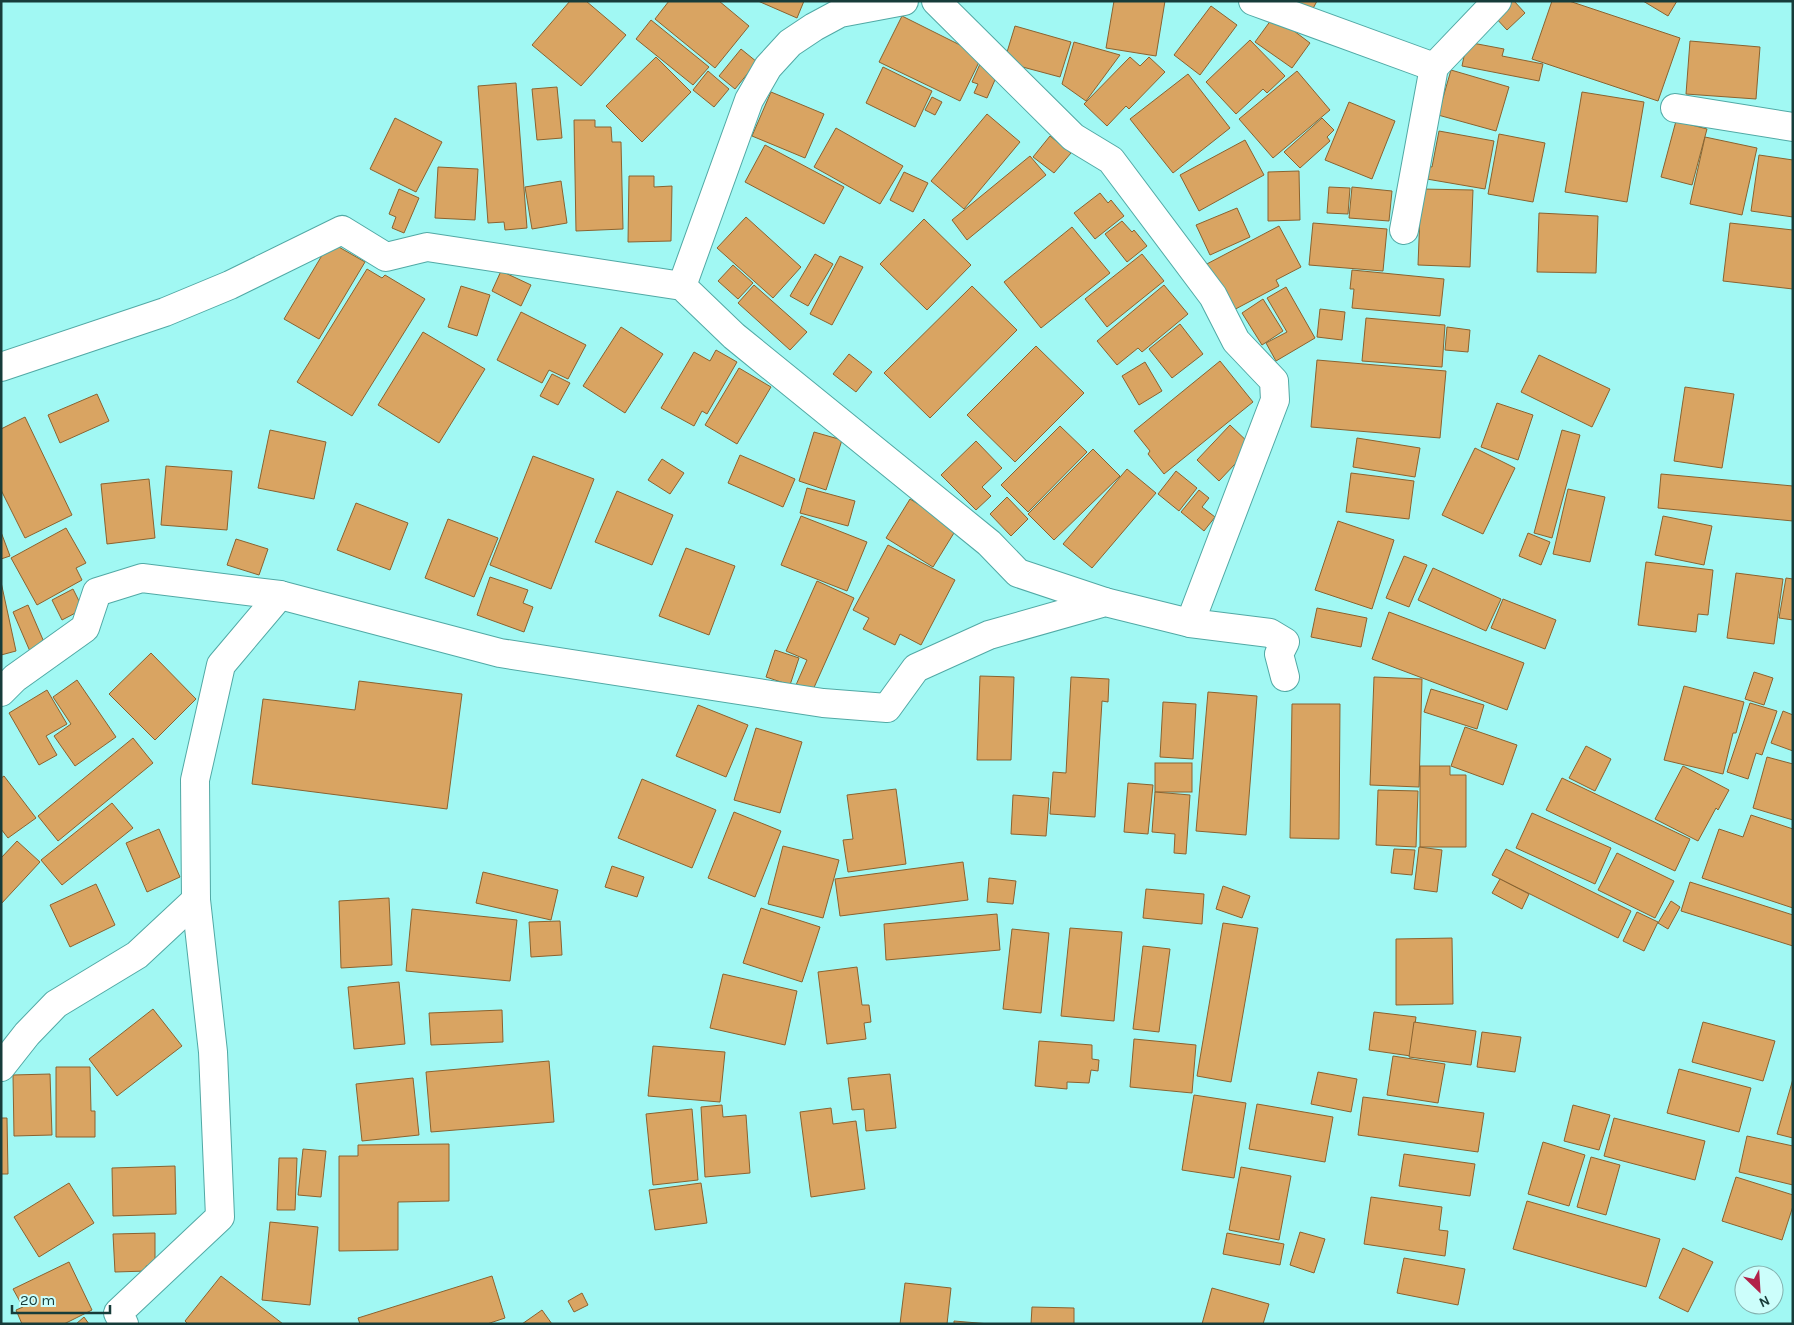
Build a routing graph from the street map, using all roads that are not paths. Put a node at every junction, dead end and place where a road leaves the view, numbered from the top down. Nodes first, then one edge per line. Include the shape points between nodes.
1 (904, 1) edge
2 (936, 1) edge
3 (1253, 1) edge
4 (1497, 1) edge
5 (1434, 67) junction
6 (1675, 108) dead end
7 (1793, 127) edge
8 (1404, 230) dead end
9 (682, 286) junction
10 (1, 367) edge
11 (280, 594) junction
12 (1104, 602) junction
13 (1190, 623) junction
14 (1284, 677) dead end
15 (1, 692) edge
16 (196, 900) junction
17 (1, 1067) edge
18 (124, 1324) edge

1 - 9 street via 840,13 790,43 768,67 749,100
2 - 13 street via 1073,138 1111,160 1212,296 1236,341 1274,381 1275,400
3 - 5 street
4 - 5 street
5 - 8 street
6 - 7 street
9 - 10 street via 427,247 386,258 342,230 230,285 165,312
9 - 12 street via 734,336 989,543 1018,574
11 - 12 street via 500,653 823,703 887,708 916,668 989,635
11 - 15 street via 142,578 97,592 84,628 15,678
11 - 16 street via 221,664 196,780
12 - 13 street
13 - 14 street via 1270,633 1278,637 1285,642 1279,654
16 - 17 street via 137,955 56,1004
16 - 18 street via 213,1052 220,1217 118,1313

